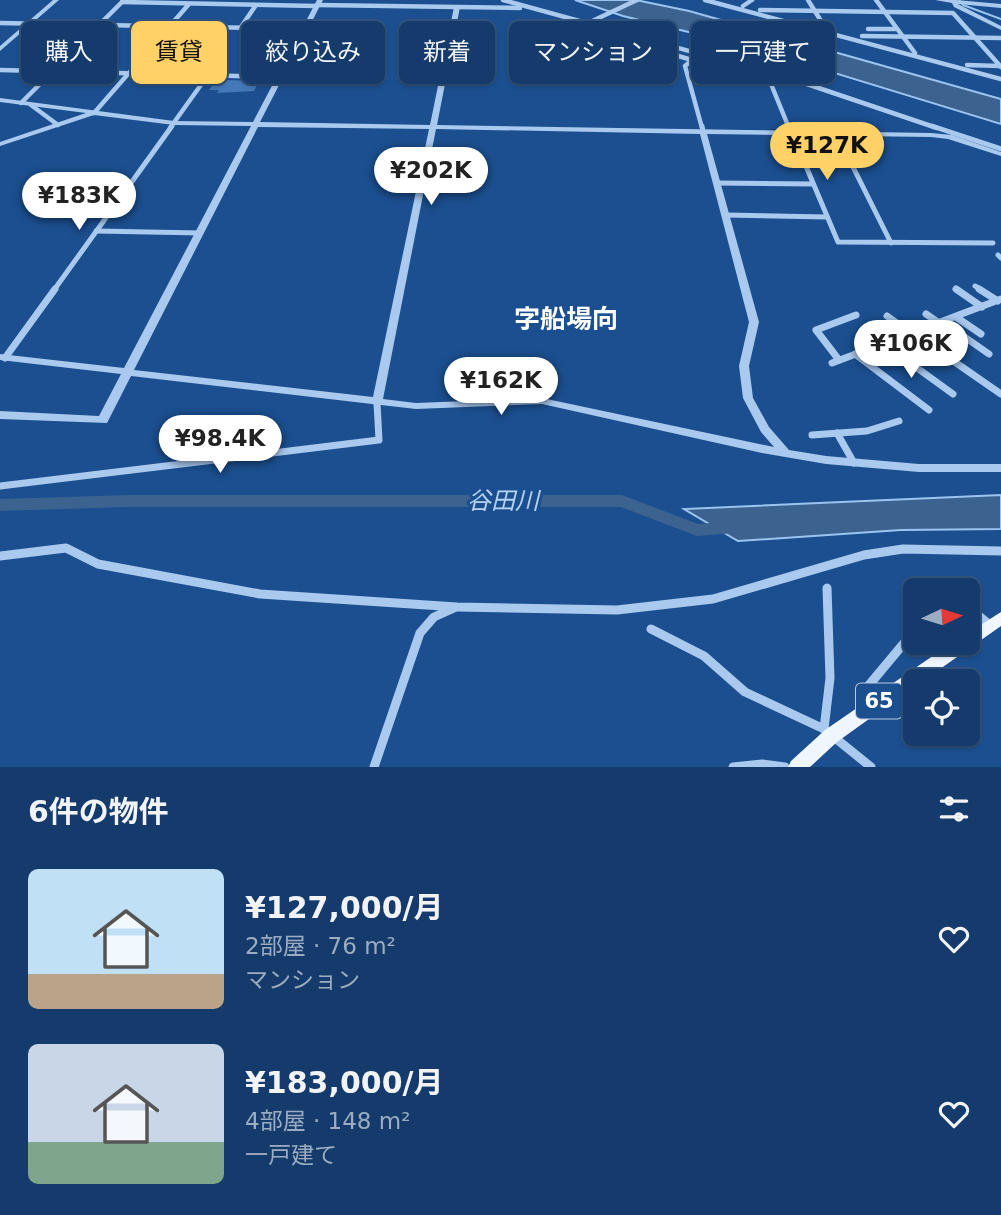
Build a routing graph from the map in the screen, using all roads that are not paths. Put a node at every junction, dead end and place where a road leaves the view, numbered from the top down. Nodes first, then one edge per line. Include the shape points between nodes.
1 (56, 0) edge
2 (503, 0) edge
3 (637, 0) edge
4 (705, 0) edge
5 (752, 0) edge
6 (808, 0) edge
7 (876, 0) edge
8 (941, 0) edge
9 (123, 1) edge
10 (955, 2) junction
11 (188, 4) junction
12 (318, 4) edge
13 (457, 4) edge
14 (256, 5) junction
15 (742, 6) edge
16 (1001, 6) edge
17 (815, 10) junction
18 (884, 12) junction
19 (569, 19) junction
20 (31, 21) edge
21 (103, 21) edge
22 (175, 21) edge
23 (245, 21) edge
24 (309, 21) edge
25 (578, 21) edge
26 (592, 21) edge
27 (796, 21) edge
28 (823, 21) edge
29 (0, 23) edge
30 (21, 23) edge
31 (227, 27) edge
32 (241, 27) edge
33 (1001, 27) edge
34 (868, 29) dead end
35 (896, 29) junction
36 (21, 30) edge
37 (835, 32) edge
38 (853, 37) junction
39 (902, 37) junction
40 (976, 38) junction
41 (1001, 38) edge
42 (677, 47) edge
43 (0, 49) edge
44 (916, 54) junction
45 (677, 56) edge
46 (969, 58) dead end
47 (975, 65) junction
48 (958, 66) junction
49 (1001, 66) edge
50 (0, 70) edge
51 (21, 70) edge
52 (131, 74) edge
53 (1001, 79) edge
54 (39, 84) edge
55 (201, 84) edge
56 (277, 84) edge
57 (771, 84) dead end
58 (0, 100) edge
59 (20, 103) junction
60 (31, 105) junction
61 (94, 113) junction
62 (174, 122) junction
63 (257, 124) junction
64 (58, 125) junction
65 (433, 127) junction
66 (703, 131) junction
67 (791, 132) junction
68 (836, 133) junction
69 (0, 144) edge
70 (1001, 152) edge
71 (717, 183) junction
72 (813, 184) junction
73 (726, 215) junction
74 (827, 217) junction
75 (96, 231) junction
76 (201, 233) junction
77 (891, 243) junction
78 (993, 243) dead end
79 (975, 286) dead end
80 (956, 289) dead end
81 (999, 301) edge
82 (982, 307) junction
83 (926, 314) dead end
84 (856, 315) dead end
85 (887, 316) dead end
86 (956, 317) junction
87 (941, 322) junction
88 (912, 333) junction
89 (981, 334) dead end
90 (884, 344) junction
91 (855, 354) junction
92 (989, 354) dead end
93 (3, 358) edge
94 (128, 373) junction
95 (953, 394) dead end
96 (1001, 394) edge
97 (377, 402) junction
98 (929, 410) dead end
99 (0, 415) edge
100 (899, 421) dead end
101 (837, 433) junction
102 (812, 435) dead end
103 (785, 453) junction
104 (854, 463) junction
105 (1001, 468) edge
106 (0, 486) edge
107 (1001, 551) edge
108 (0, 556) edge
109 (827, 588) dead end
110 (457, 607) junction
111 (980, 615) edge
112 (998, 626) edge
113 (651, 629) dead end
114 (980, 635) edge
115 (903, 644) edge
116 (948, 655) edge
117 (871, 707) junction
118 (827, 733) junction
119 (374, 767) edge
120 (733, 767) edge
121 (785, 767) edge
122 (797, 767) edge
123 (870, 767) edge

1 - 20 street
2 - 19 street
3 - 26 street
4 - 15 street
5 - 15 street
6 - 17 street
7 - 18 street
8 - 10 street
9 - 11 street
9 - 21 street
10 - 16 street
10 - 33 street
11 - 14 street
11 - 22 street
12 - 13 street
12 - 14 street
12 - 24 street
13 - 19 street via 520,8
13 - 65 street
14 - 23 street
15 - 17 street
15 - 27 street
17 - 18 street
17 - 28 street
18 - 35 street
18 - 40 street via 953,13
19 - 25 street
29 - 30 street
31 - 32 street
34 - 35 street
35 - 39 street
36 - 43 street
37 - 38 street
38 - 39 street
38 - 44 street
39 - 40 street
39 - 44 street
40 - 41 street
40 - 49 street
42 - 70 street via 831,91
44 - 48 street
45 - 66 street via 692,60 685,66
46 - 47 street
47 - 48 street
47 - 49 street
48 - 53 street
50 - 51 street
52 - 61 street
54 - 59 street
55 - 62 street
56 - 63 street
57 - 67 street
58 - 59 street
59 - 60 street
60 - 61 street
60 - 64 street
61 - 62 street
61 - 64 street
62 - 63 street
62 - 75 street
63 - 65 street
63 - 76 street
64 - 69 street
65 - 66 street
65 - 97 street
66 - 67 street
66 - 71 street
67 - 68 street
67 - 72 street
68 - 70 street via 941,136
68 - 77 street
71 - 72 street
71 - 73 street
72 - 74 street
73 - 74 street
73 - 103 street via 754,322 744,366 748,398
74 - 77 street via 838,242
75 - 76 street
75 - 93 street
76 - 94 street
77 - 78 street
79 - 81 street
80 - 82 street
81 - 82 street
82 - 86 street
83 - 87 street
84 - 91 street via 816,330 836,361
85 - 88 street
86 - 87 street
86 - 89 street
87 - 88 street
87 - 92 street
88 - 90 street
88 - 96 street
90 - 91 street
90 - 95 street
91 - 98 street
93 - 94 street
94 - 97 street
94 - 99 street via 103,420
97 - 103 street via 432,407 542,401
97 - 106 street via 379,440
100 - 101 street via 867,431
101 - 102 street
101 - 104 street
103 - 104 street
104 - 105 street
107 - 110 street via 903,550 864,555 690,604 617,610
108 - 110 street via 66,548 98,564 231,591
109 - 118 street
110 - 119 street via 434,617 420,633
111 - 112 street
112 - 114 main road, 65
113 - 118 street via 704,656 745,692
115 - 117 street via 864,691
116 - 117 main road, 65
117 - 118 main road, 65
118 - 122 main road, 65
118 - 123 street
120 - 121 street

